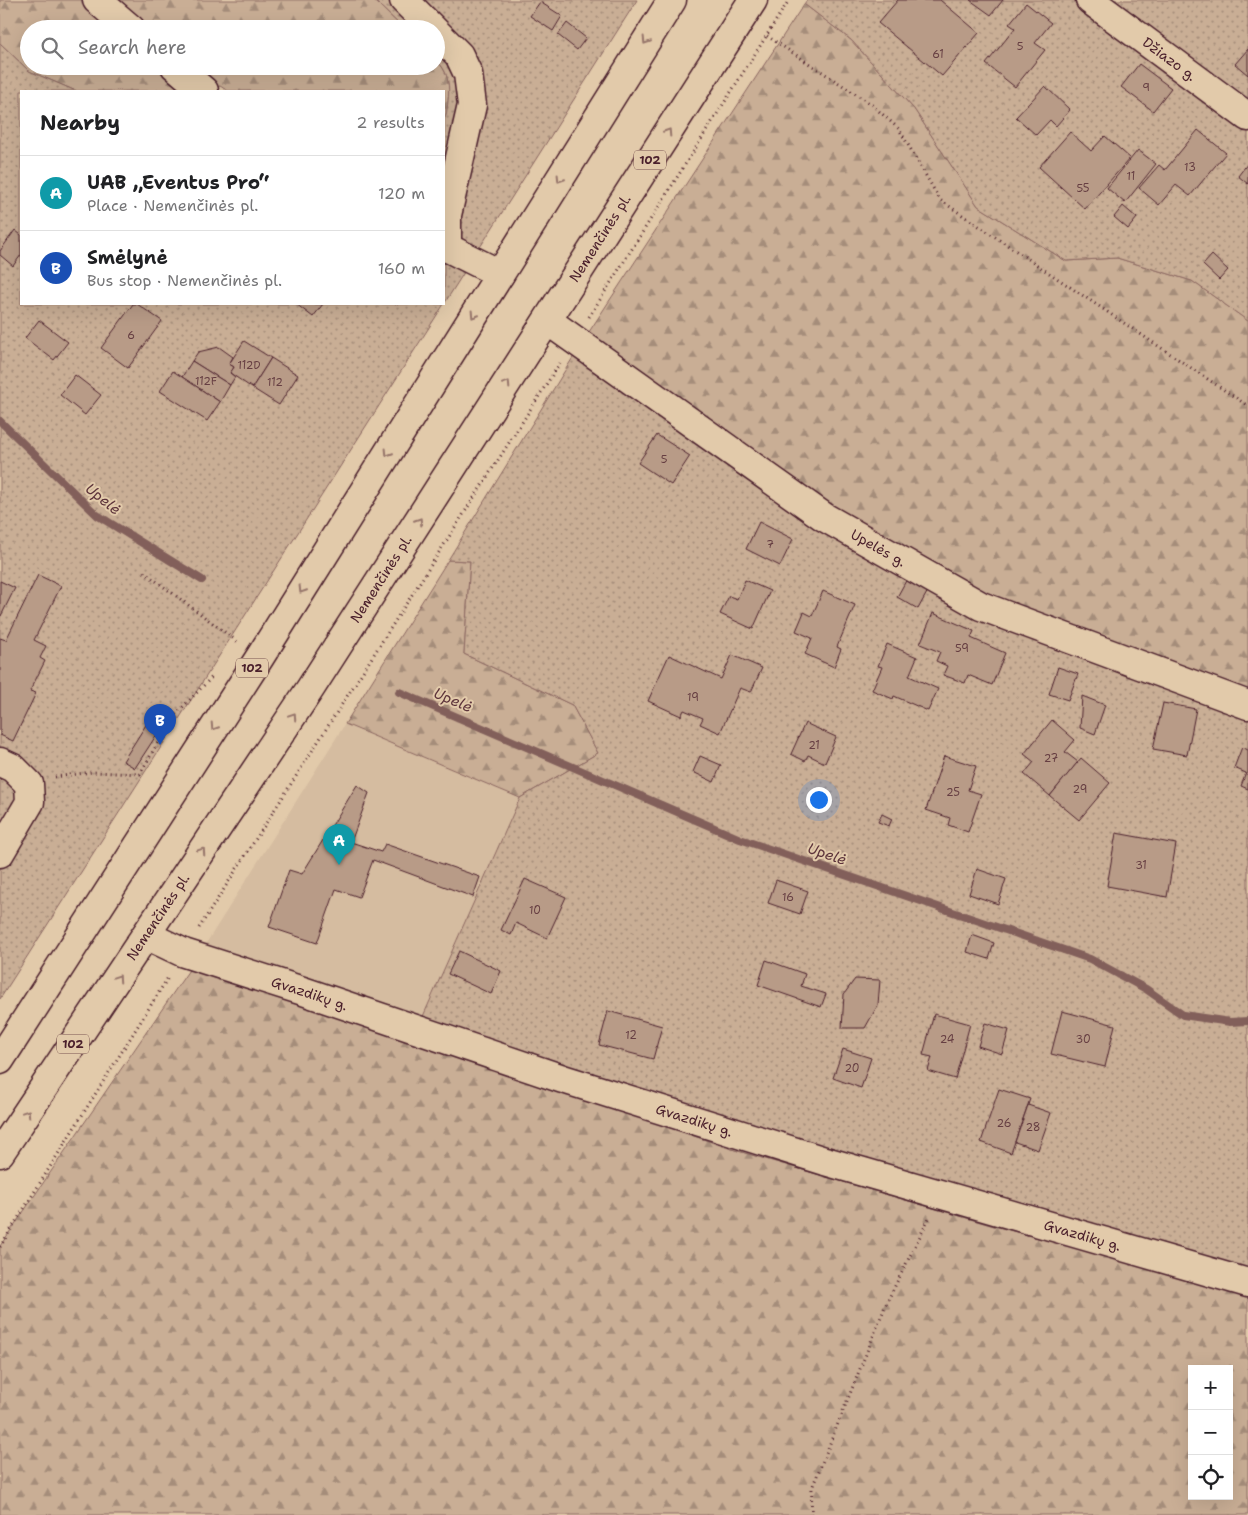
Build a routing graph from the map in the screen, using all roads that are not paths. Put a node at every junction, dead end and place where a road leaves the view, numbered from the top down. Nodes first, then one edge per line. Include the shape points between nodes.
1 (97, 0) edge
2 (404, 0) edge
3 (672, 0) edge
4 (1090, 0) edge
5 (747, 9) edge
6 (120, 20) edge
7 (424, 20) edge
8 (445, 41) edge
9 (185, 75) edge
10 (203, 90) edge
11 (1248, 117) edge
12 (446, 247) edge
13 (500, 274) junction
14 (548, 321) junction
15 (1248, 706) edge
16 (0, 762) edge
17 (0, 853) edge
18 (146, 935) junction
19 (0, 1060) edge
20 (0, 1153) edge
21 (1248, 1283) edge

1 - 6 street
2 - 7 street
3 -> 13 street, 102
4 - 11 street, Džiazo g.
14 -> 5 street, Nemenčinės pl. / 102
8 - 12 street via 459,55 468,74 472,105 448,215
9 - 10 street
12 - 13 street
13 -> 19 street, 102
14 - 15 street, Upelės g. via 824,517 981,606
18 -> 14 street, Nemenčinės pl. / 102
16 - 17 street via 13,768 29,784 30,802
20 -> 18 street, Nemenčinės pl. / 102
18 - 21 street, Gvazdikų g. via 184,953 825,1162

